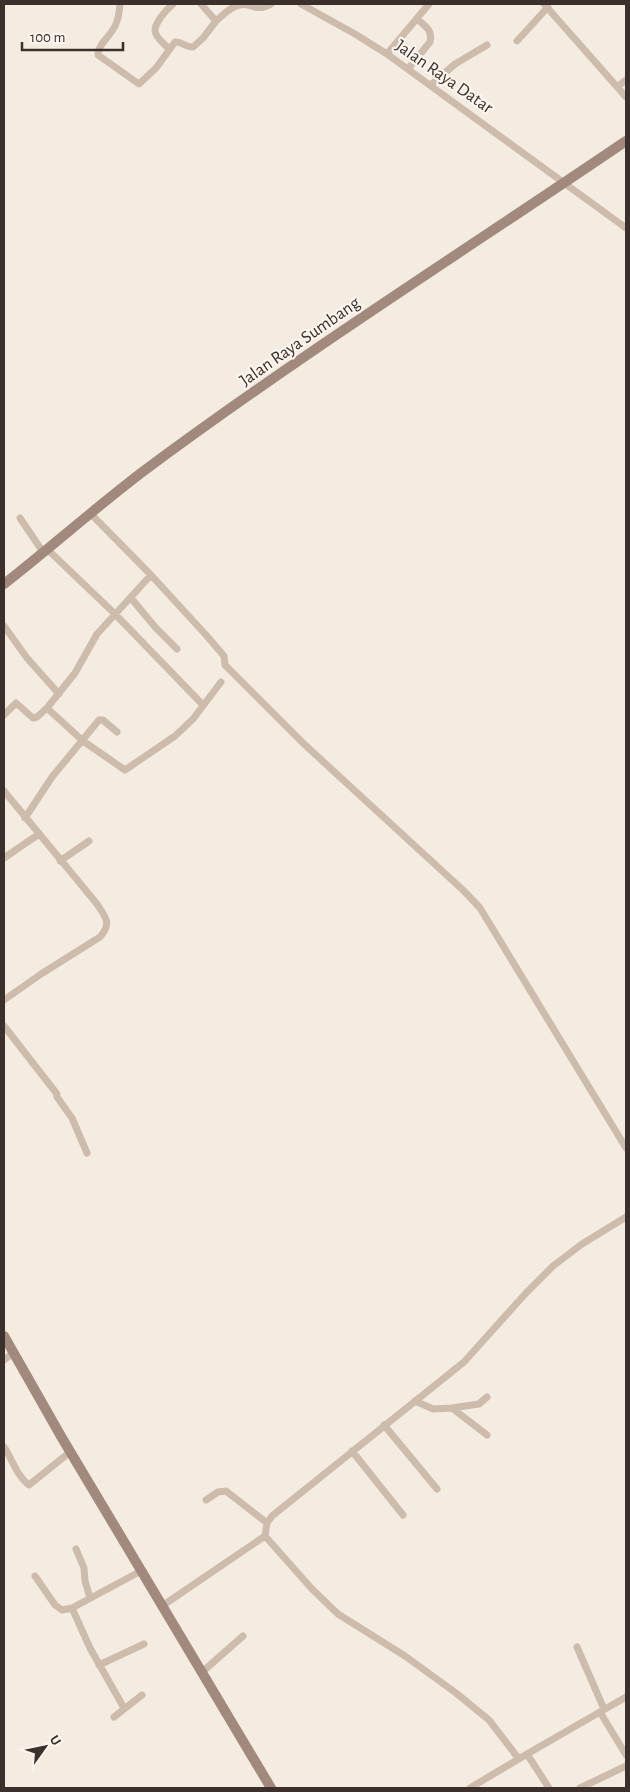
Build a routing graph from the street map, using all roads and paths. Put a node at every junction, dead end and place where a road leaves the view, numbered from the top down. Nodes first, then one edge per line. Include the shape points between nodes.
1 (120, 4) edge
2 (173, 4) edge
3 (201, 4) edge
4 (271, 4) edge
5 (301, 4) edge
6 (429, 4) edge
7 (546, 6) edge
8 (417, 20) junction
9 (216, 21) junction
10 (517, 41) dead end
11 (487, 45) dead end
12 (169, 49) junction
13 (387, 54) junction
14 (408, 69) junction
15 (626, 80) edge
16 (431, 85) junction
17 (618, 86) junction
18 (626, 96) edge
19 (626, 141) edge
20 (565, 183) junction
21 (626, 228) edge
22 (90, 514) junction
23 (20, 518) dead end
24 (45, 550) junction
25 (151, 575) junction
26 (4, 584) edge
27 (131, 598) junction
28 (115, 614) junction
29 (4, 626) edge
30 (177, 649) dead end
31 (221, 682) dead end
32 (59, 694) junction
33 (203, 705) junction
34 (47, 708) junction
35 (4, 715) edge
36 (117, 732) dead end
37 (83, 741) junction
38 (4, 791) edge
39 (25, 818) junction
40 (39, 834) junction
41 (89, 841) dead end
42 (4, 858) edge
43 (60, 861) junction
44 (4, 1000) edge
45 (4, 1026) edge
46 (626, 1148) edge
47 (87, 1153) dead end
48 (626, 1217) edge
49 (4, 1336) edge
50 (13, 1353) junction
51 (4, 1360) edge
52 (487, 1397) dead end
53 (415, 1401) junction
54 (452, 1408) junction
55 (384, 1426) junction
56 (487, 1435) dead end
57 (4, 1447) edge
58 (352, 1451) junction
59 (70, 1452) junction
60 (437, 1488) dead end
61 (206, 1500) dead end
62 (403, 1515) dead end
63 (267, 1523) junction
64 (265, 1536) junction
65 (76, 1549) dead end
66 (141, 1571) junction
67 (35, 1576) dead end
68 (90, 1598) junction
69 (162, 1606) junction
70 (72, 1608) junction
71 (243, 1636) dead end
72 (144, 1644) dead end
73 (577, 1647) dead end
74 (99, 1665) junction
75 (201, 1673) junction
76 (142, 1695) dead end
77 (626, 1697) edge
78 (124, 1708) junction
79 (602, 1710) junction
80 (114, 1717) dead end
81 (527, 1754) junction
82 (626, 1755) edge
83 (519, 1759) junction
84 (626, 1766) edge
85 (271, 1788) edge
86 (470, 1788) edge
87 (549, 1788) edge
88 (580, 1788) edge

1 - 12 street via 117,21 99,48 99,57 140,84
2 - 12 street via 155,27 156,35
3 - 9 street
4 - 9 street via 263,8 240,5 229,9
5 - 13 street, Jalan Raya Datar
6 - 8 street
7 - 10 street
7 - 17 street
8 - 13 street
8 - 14 street via 428,28 432,36
9 - 12 street via 193,47 177,41
11 - 16 street via 456,64
13 - 14 street, Jalan Raya Datar
14 - 16 street, Jalan Raya Datar
15 - 17 street
16 - 20 street, Jalan Raya Datar
17 - 18 street
19 - 20 street, Jalan Raya Sumbang
20 - 21 street, Jalan Raya Datar
20 - 22 street, Jalan Raya Sumbang via 311,353 140,474
22 - 24 street, Jalan Raya Sumbang
22 - 25 street
23 - 24 street
24 - 26 street, Jalan Raya Sumbang
24 - 28 street
25 - 27 street
25 - 46 street via 224,656 225,665 297,738 485,914
27 - 28 street
27 - 30 street
28 - 32 street via 97,634
28 - 33 street
29 - 32 street
31 - 33 street
32 - 34 street
33 - 37 street via 175,736 125,770
34 - 35 street via 33,718 16,704
34 - 37 street
36 - 37 street via 101,719
37 - 39 street via 52,777
38 - 39 street
39 - 40 street
40 - 42 street
40 - 43 street
41 - 43 street
43 - 44 street via 105,917 107,928 100,937
45 - 47 street via 57,1094
48 - 53 street via 553,1266 464,1362
49 - 50 street
50 - 51 street
50 - 59 street
52 - 54 street via 479,1404
53 - 54 street via 433,1409
53 - 55 street
54 - 56 street
55 - 58 street
55 - 60 street
57 - 59 street via 29,1485
58 - 62 street
58 - 63 street via 278,1510
59 - 66 street
61 - 63 street via 226,1491
63 - 64 street
64 - 69 street
64 - 83 street via 338,1614 406,1656 456,1693 489,1720
65 - 68 street
66 - 68 street
66 - 69 street
67 - 70 street via 58,1609
68 - 70 street
69 - 75 street
70 - 74 street
71 - 75 street
72 - 74 street
73 - 79 street
74 - 78 street
75 - 85 street
76 - 78 street
77 - 79 street
78 - 80 street
79 - 81 street
79 - 82 street
81 - 83 street
81 - 87 street
83 - 86 street
84 - 88 street

